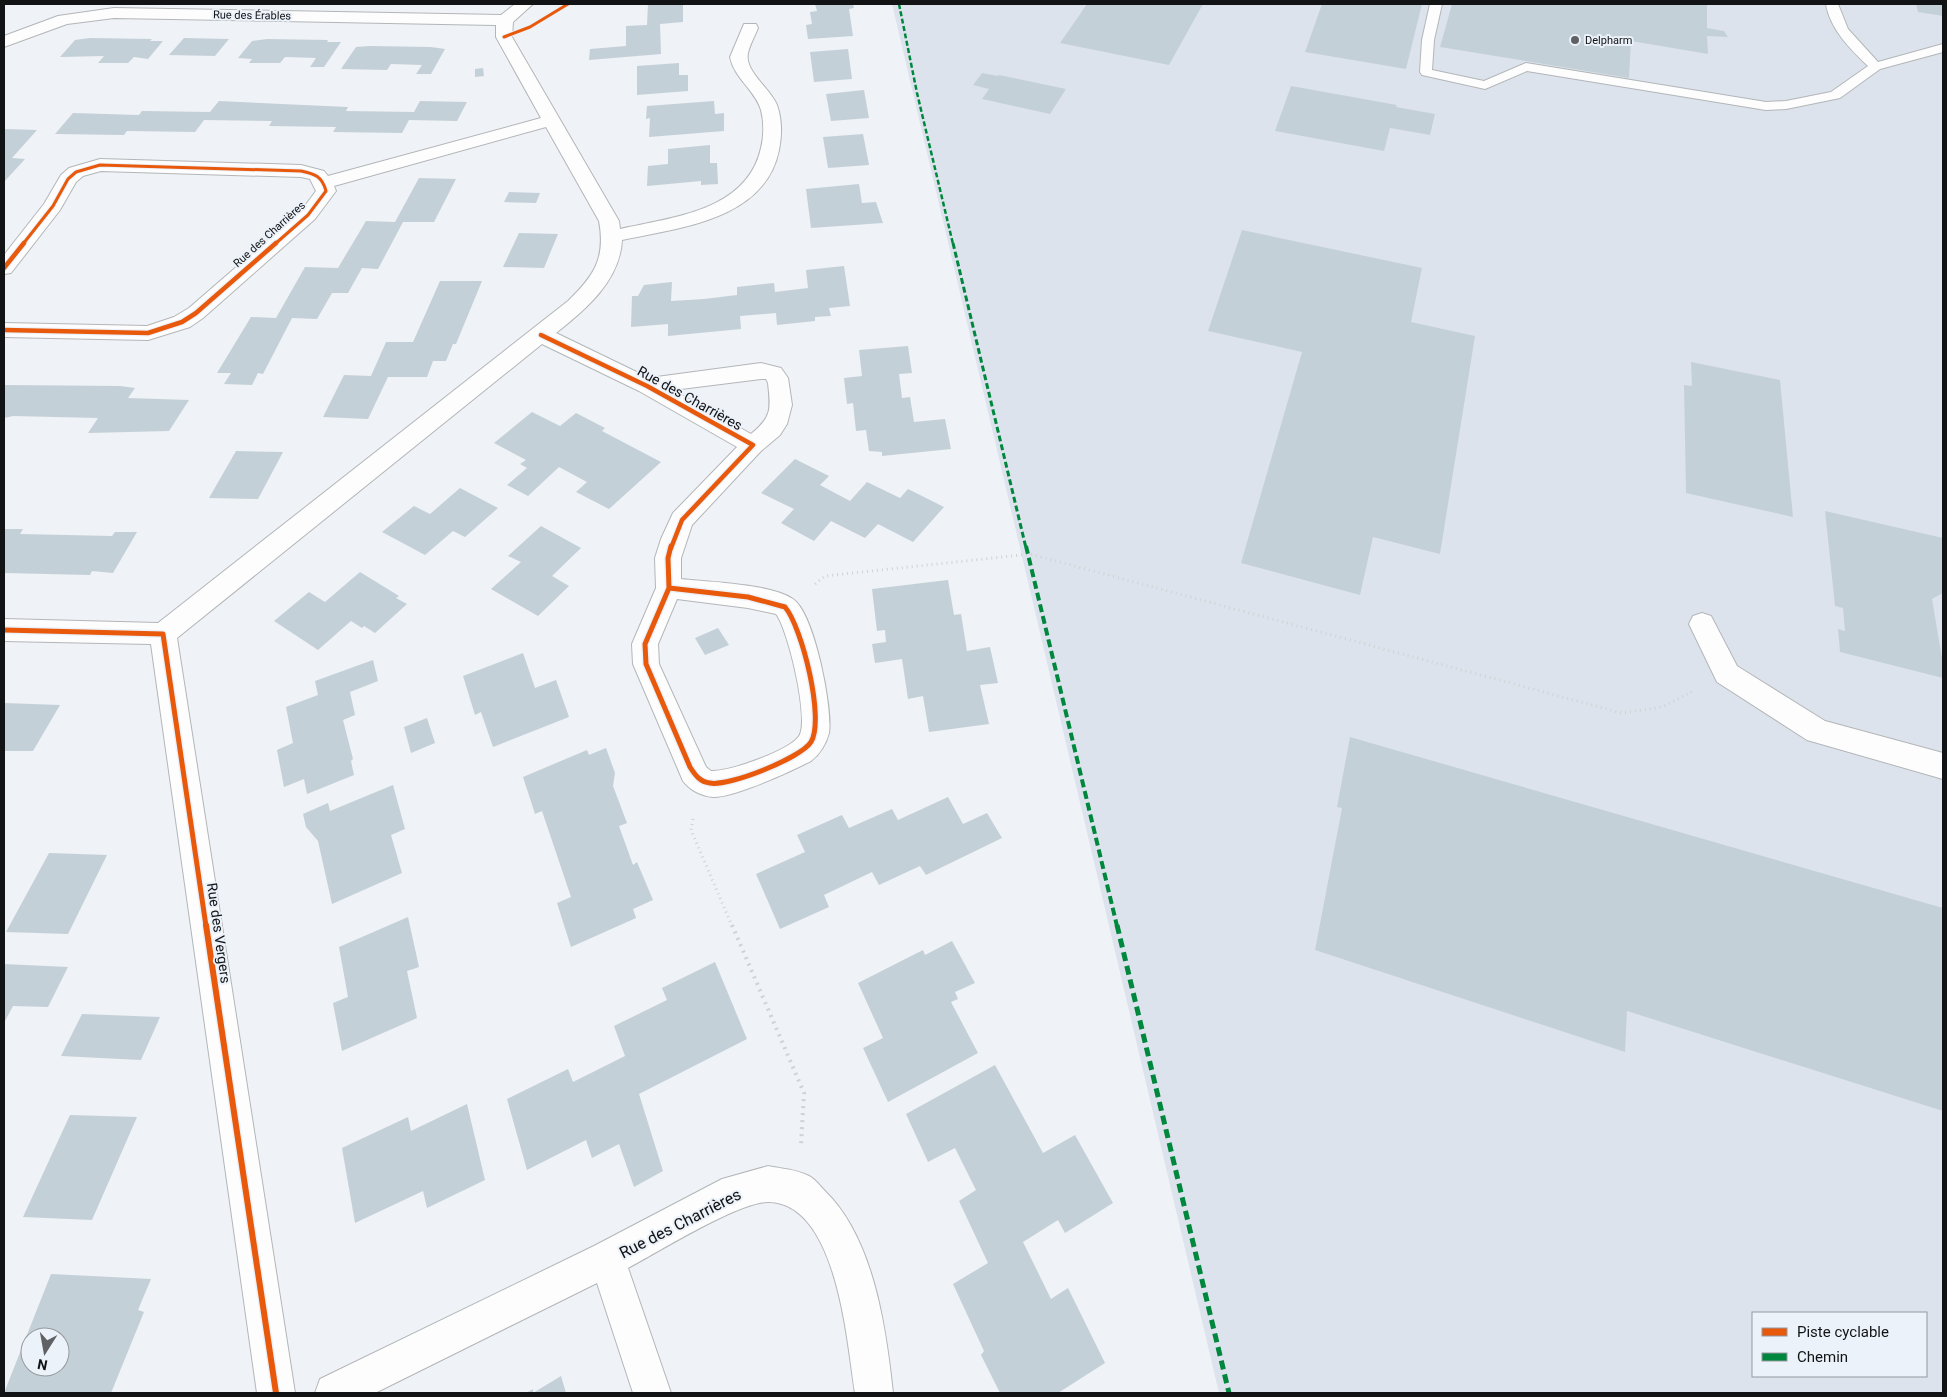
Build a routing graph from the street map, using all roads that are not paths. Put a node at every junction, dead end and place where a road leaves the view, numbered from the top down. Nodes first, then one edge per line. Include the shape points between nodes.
1 (525, 4) edge
2 (1436, 4) edge
3 (1832, 4) edge
4 (63, 12) edge
5 (505, 20) junction
6 (750, 28) dead end
7 (4, 42) edge
8 (1943, 48) edge
9 (1876, 66) junction
10 (553, 120) junction
11 (324, 182) junction
12 (614, 236) junction
13 (4, 268) edge
14 (4, 330) edge
15 (541, 335) junction
16 (647, 386) junction
17 (753, 445) junction
18 (669, 588) junction
19 (1702, 624) dead end
20 (4, 630) edge
21 (163, 634) junction
22 (1943, 766) edge
23 (608, 1259) junction
24 (276, 1393) edge
25 (334, 1393) edge
26 (652, 1393) edge
27 (874, 1393) edge

1 - 5 street
2 - 9 lane via 1428,40 1426,72 1484,85 1526,67 1766,106 1835,94
3 - 9 lane via 1833,14 1858,51
4 - 5 street, Rue des Érables
4 - 7 street, Rue des Érables
5 - 10 street via 504,37
6 - 12 street via 739,57 743,68 763,94 771,120 771,147 762,175 750,191 722,208
8 - 9 lane
10 - 11 street
10 - 12 street via 609,221
11 - 13 street via 317,175 282,170 87,168 68,179 54,206
11 - 14 street, Rue des Charrières via 326,191 308,214 182,322 148,333
12 - 15 street via 609,260 597,284 586,298
15 - 16 street, Rue des Charrières
15 - 21 street
16 - 17 street, Rue des Charrières
16 - 17 street, Rue des Charrières via 762,371 773,373 779,382 782,414 776,425
17 - 18 street, Rue des Charrières via 682,520 668,558
18 - 18 street, Rue des Charrières via 645,644 646,664 694,776 712,785 724,783 793,755 809,745 814,736 814,718 803,637 785,606 764,600
19 - 22 street via 1727,674 1817,731
20 - 21 street
21 - 24 street, Rue des Vergers
23 - 25 street, Rue des Charrières
23 - 26 street, Rue des Charrières
23 - 27 street, Rue des Charrières via 735,1192 768,1184 798,1189 828,1219 848,1261 863,1313

